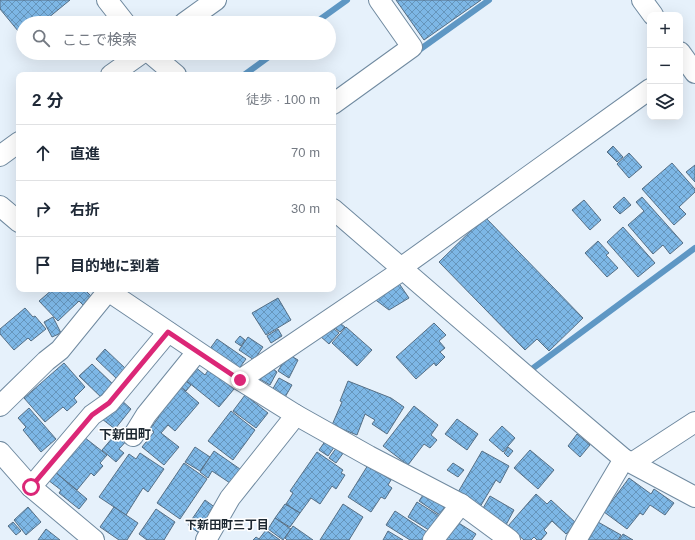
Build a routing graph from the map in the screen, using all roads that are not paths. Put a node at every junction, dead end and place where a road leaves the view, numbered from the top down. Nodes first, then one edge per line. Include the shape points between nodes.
1 (106, 0) edge
2 (216, 0) edge
3 (379, 0) edge
4 (642, 0) edge
5 (651, 12) edge
6 (119, 16) edge
7 (194, 16) edge
8 (132, 60) edge
9 (158, 60) edge
10 (115, 72) edge
11 (172, 72) edge
12 (647, 91) edge
13 (336, 102) edge
14 (16, 144) edge
15 (0, 156) edge
16 (0, 206) edge
17 (336, 212) edge
18 (16, 219) edge
19 (403, 268) junction
20 (105, 292) edge
21 (110, 292) edge
22 (168, 332) junction
23 (197, 352) junction
24 (240, 380) junction
25 (0, 406) edge
26 (296, 415) junction
27 (695, 422) edge
28 (133, 436) dead end
29 (0, 452) edge
30 (628, 461) junction
31 (31, 487) junction
32 (695, 497) edge
33 (461, 504) junction
34 (502, 538) edge
35 (94, 540) edge
36 (206, 540) edge
37 (433, 540) edge
38 (576, 540) edge

1 - 6 street
2 - 7 street
3 - 13 street via 412,47
4 - 5 street
8 - 10 street
9 - 11 street
12 - 19 street
14 - 15 street
16 - 18 street
17 - 19 street
19 - 24 street
19 - 30 street
20 - 25 street via 60,350
21 - 22 street
22 - 23 street
22 - 31 street via 109,403 92,415
23 - 24 street
23 - 28 street via 146,415
24 - 26 street
26 - 33 street
26 - 36 street via 230,498
27 - 30 street
29 - 31 street
30 - 32 street
30 - 38 street
31 - 35 street
33 - 34 street
33 - 37 street

